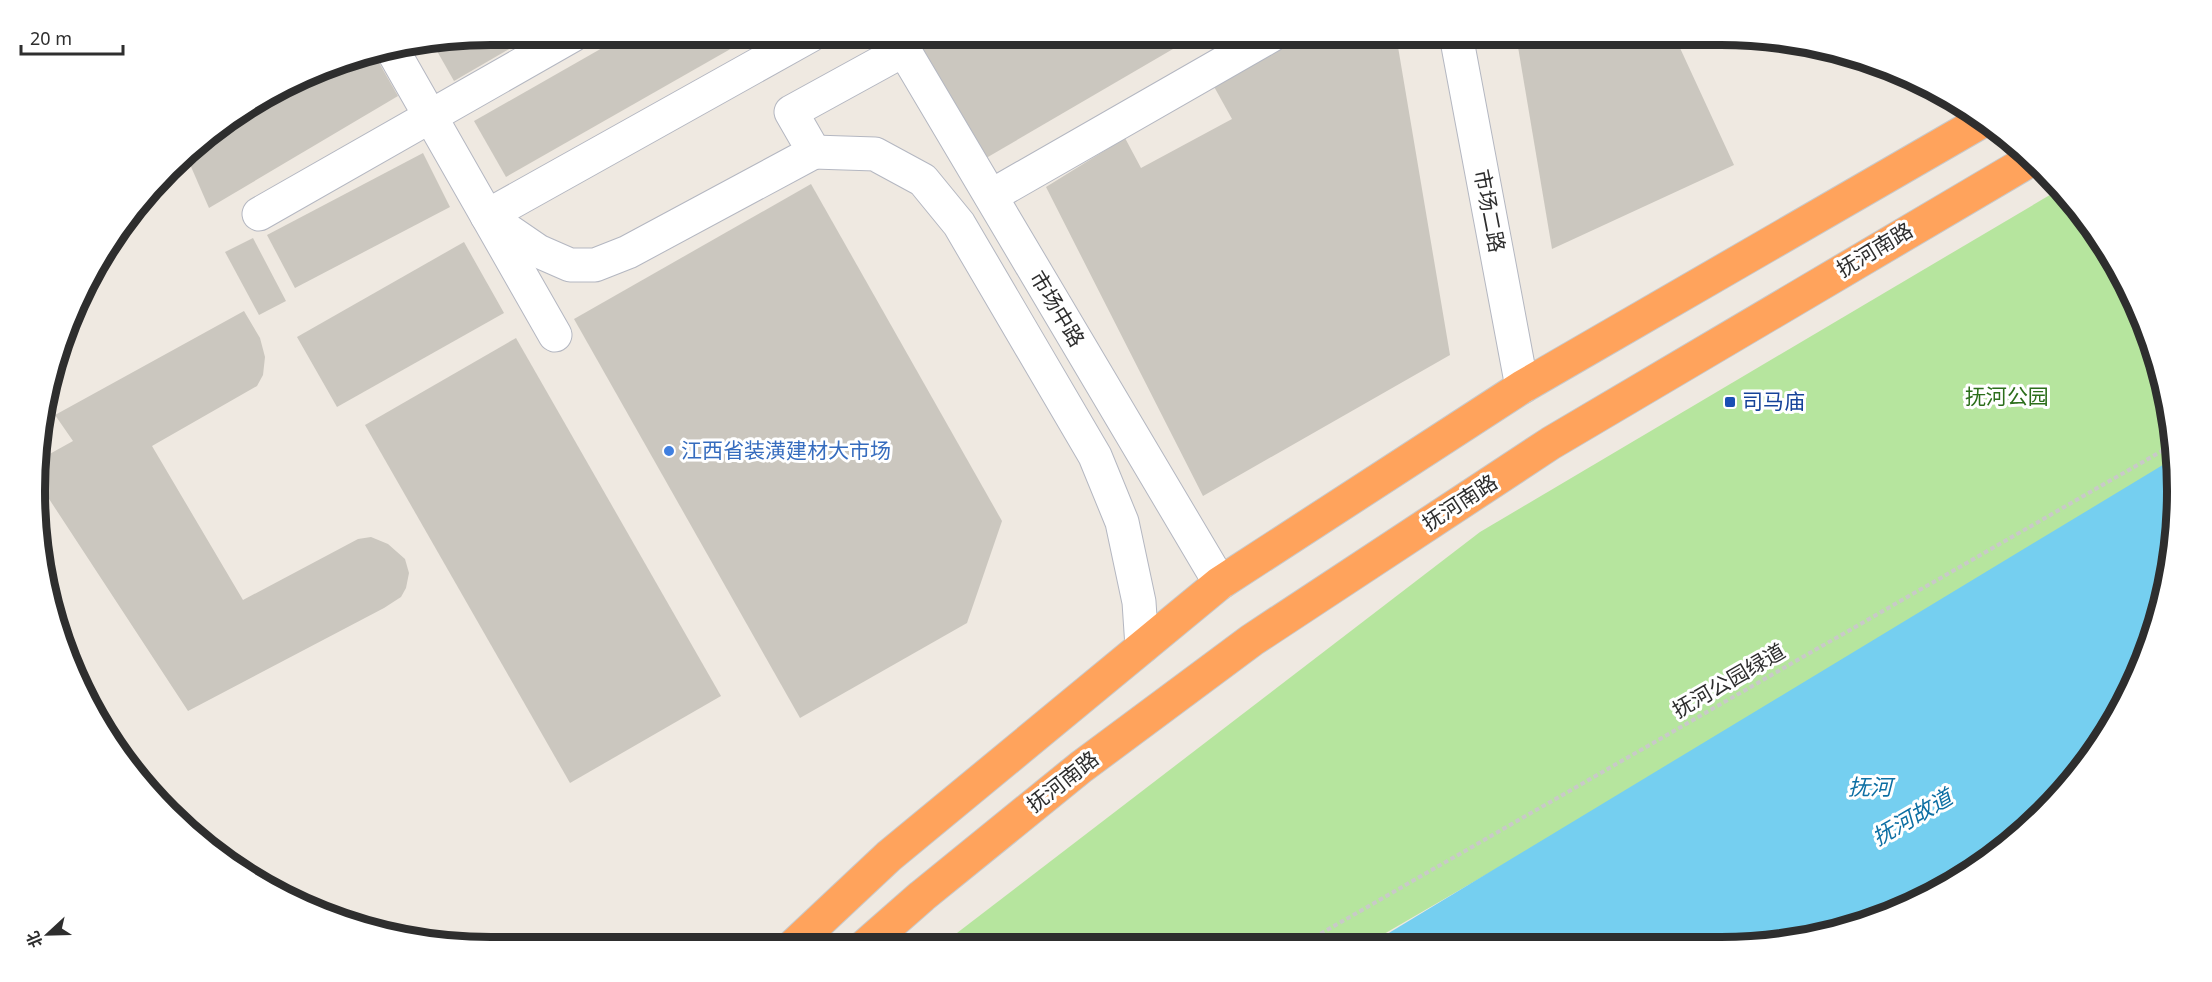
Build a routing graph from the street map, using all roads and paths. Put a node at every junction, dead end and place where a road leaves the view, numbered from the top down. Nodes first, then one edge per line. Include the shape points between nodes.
1 (554, 45) edge
2 (791, 45) edge
3 (895, 45) edge
4 (902, 45) edge
5 (1253, 45) edge
6 (1458, 45) edge
7 (396, 56) edge
8 (430, 116) junction
9 (1976, 125) edge
10 (814, 152) junction
11 (2023, 164) edge
12 (991, 196) junction
13 (259, 214) dead end
14 (487, 216) junction
15 (555, 335) dead end
16 (1522, 387) junction
17 (2165, 449) edge
18 (1220, 583) junction
19 (1142, 647) junction
20 (803, 937) edge
21 (875, 937) edge
22 (1314, 937) edge

1 - 8 street
2 - 14 street
3 - 10 street via 791,112
4 - 12 street, 市场中路
5 - 12 street
6 - 16 street, 市场二路
7 - 8 street
8 - 13 street
8 - 14 street
9 - 16 highway
10 - 14 street via 628,252 596,265 570,265 538,252
10 - 19 street via 875,154 923,180 959,224 1095,456 1122,522 1139,602
11 - 21 highway, 抚河南路 via 1551,443 1251,640 1081,767
12 - 18 street, 市场中路
14 - 15 street
16 - 18 highway
17 - 22 path, 抚河公园绿道
18 - 19 highway
19 - 20 highway via 889,856

